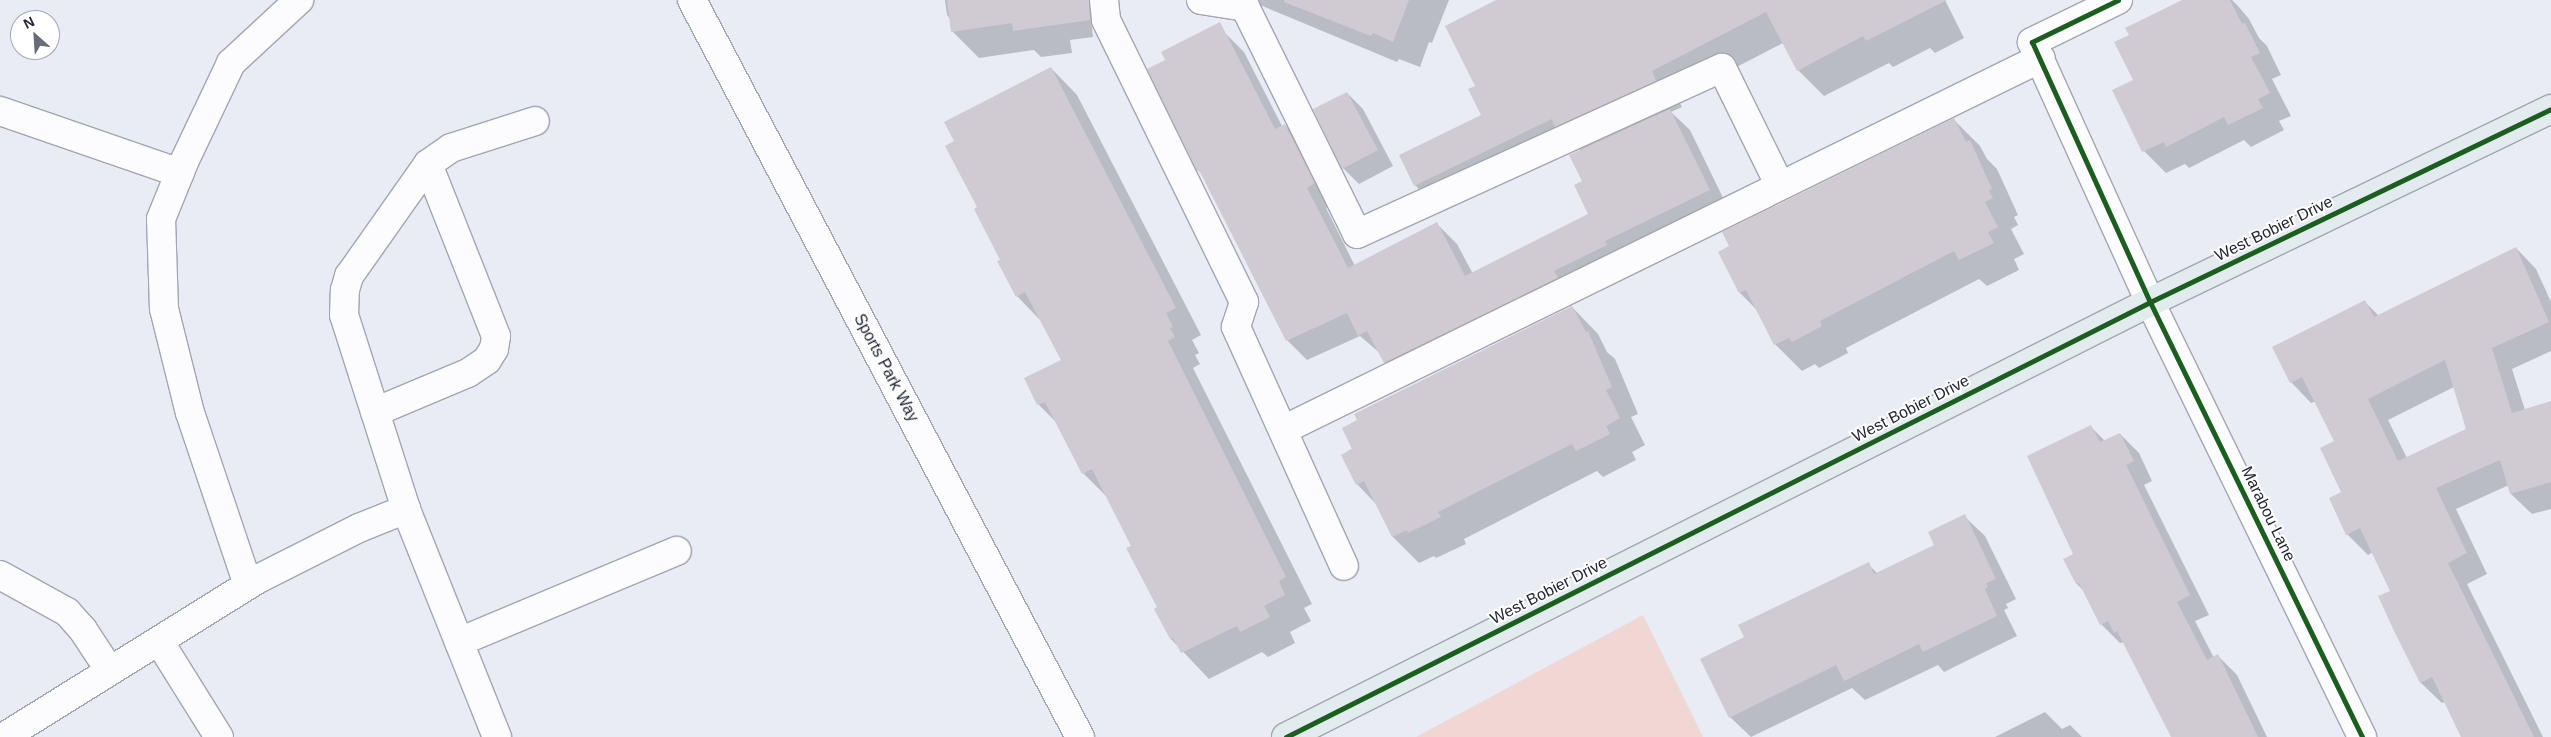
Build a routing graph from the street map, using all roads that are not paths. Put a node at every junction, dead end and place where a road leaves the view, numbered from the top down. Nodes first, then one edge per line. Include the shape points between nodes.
1 (299, 0) edge
2 (692, 0) edge
3 (1104, 0) edge
4 (1201, 0) edge
5 (2118, 0) edge
6 (2041, 58) junction
7 (2551, 109) edge
8 (0, 111) edge
9 (535, 120) dead end
10 (428, 164) junction
11 (180, 173) junction
12 (1780, 186) junction
13 (2150, 302) junction
14 (375, 412) junction
15 (1283, 430) junction
16 (406, 509) junction
17 (677, 551) dead end
18 (1344, 566) dead end
19 (0, 575) edge
20 (248, 586) junction
21 (159, 641) junction
22 (459, 642) junction
23 (110, 671) junction
24 (4, 737) edge
25 (219, 737) edge
26 (497, 737) edge
27 (1080, 737) edge
28 (1286, 737) edge
29 (2362, 737) edge

1 - 11 street via 231,64
2 - 27 street, Sports Park Way
3 - 15 street via 1106,20 1244,302 1236,327
4 - 12 street via 1244,8 1357,234 1722,68
5 - 6 street, Marabou Lane via 2032,42
6 - 12 street
6 - 13 street, Marabou Lane
7 - 13 main road, West Bobier Drive
8 - 11 street
9 - 10 street via 451,148
10 - 14 street via 350,276 345,290 344,315
10 - 14 street via 496,336 494,349 487,360 468,372
11 - 20 street via 161,220 164,309 190,413
12 - 15 street
13 - 28 main road, West Bobier Drive
13 - 29 street, Marabou Lane
14 - 16 street
15 - 18 street
16 - 20 street via 359,528
16 - 22 street
17 - 22 street
19 - 23 street via 67,612
20 - 21 street
21 - 23 street
21 - 25 street
22 - 26 street
23 - 24 street

